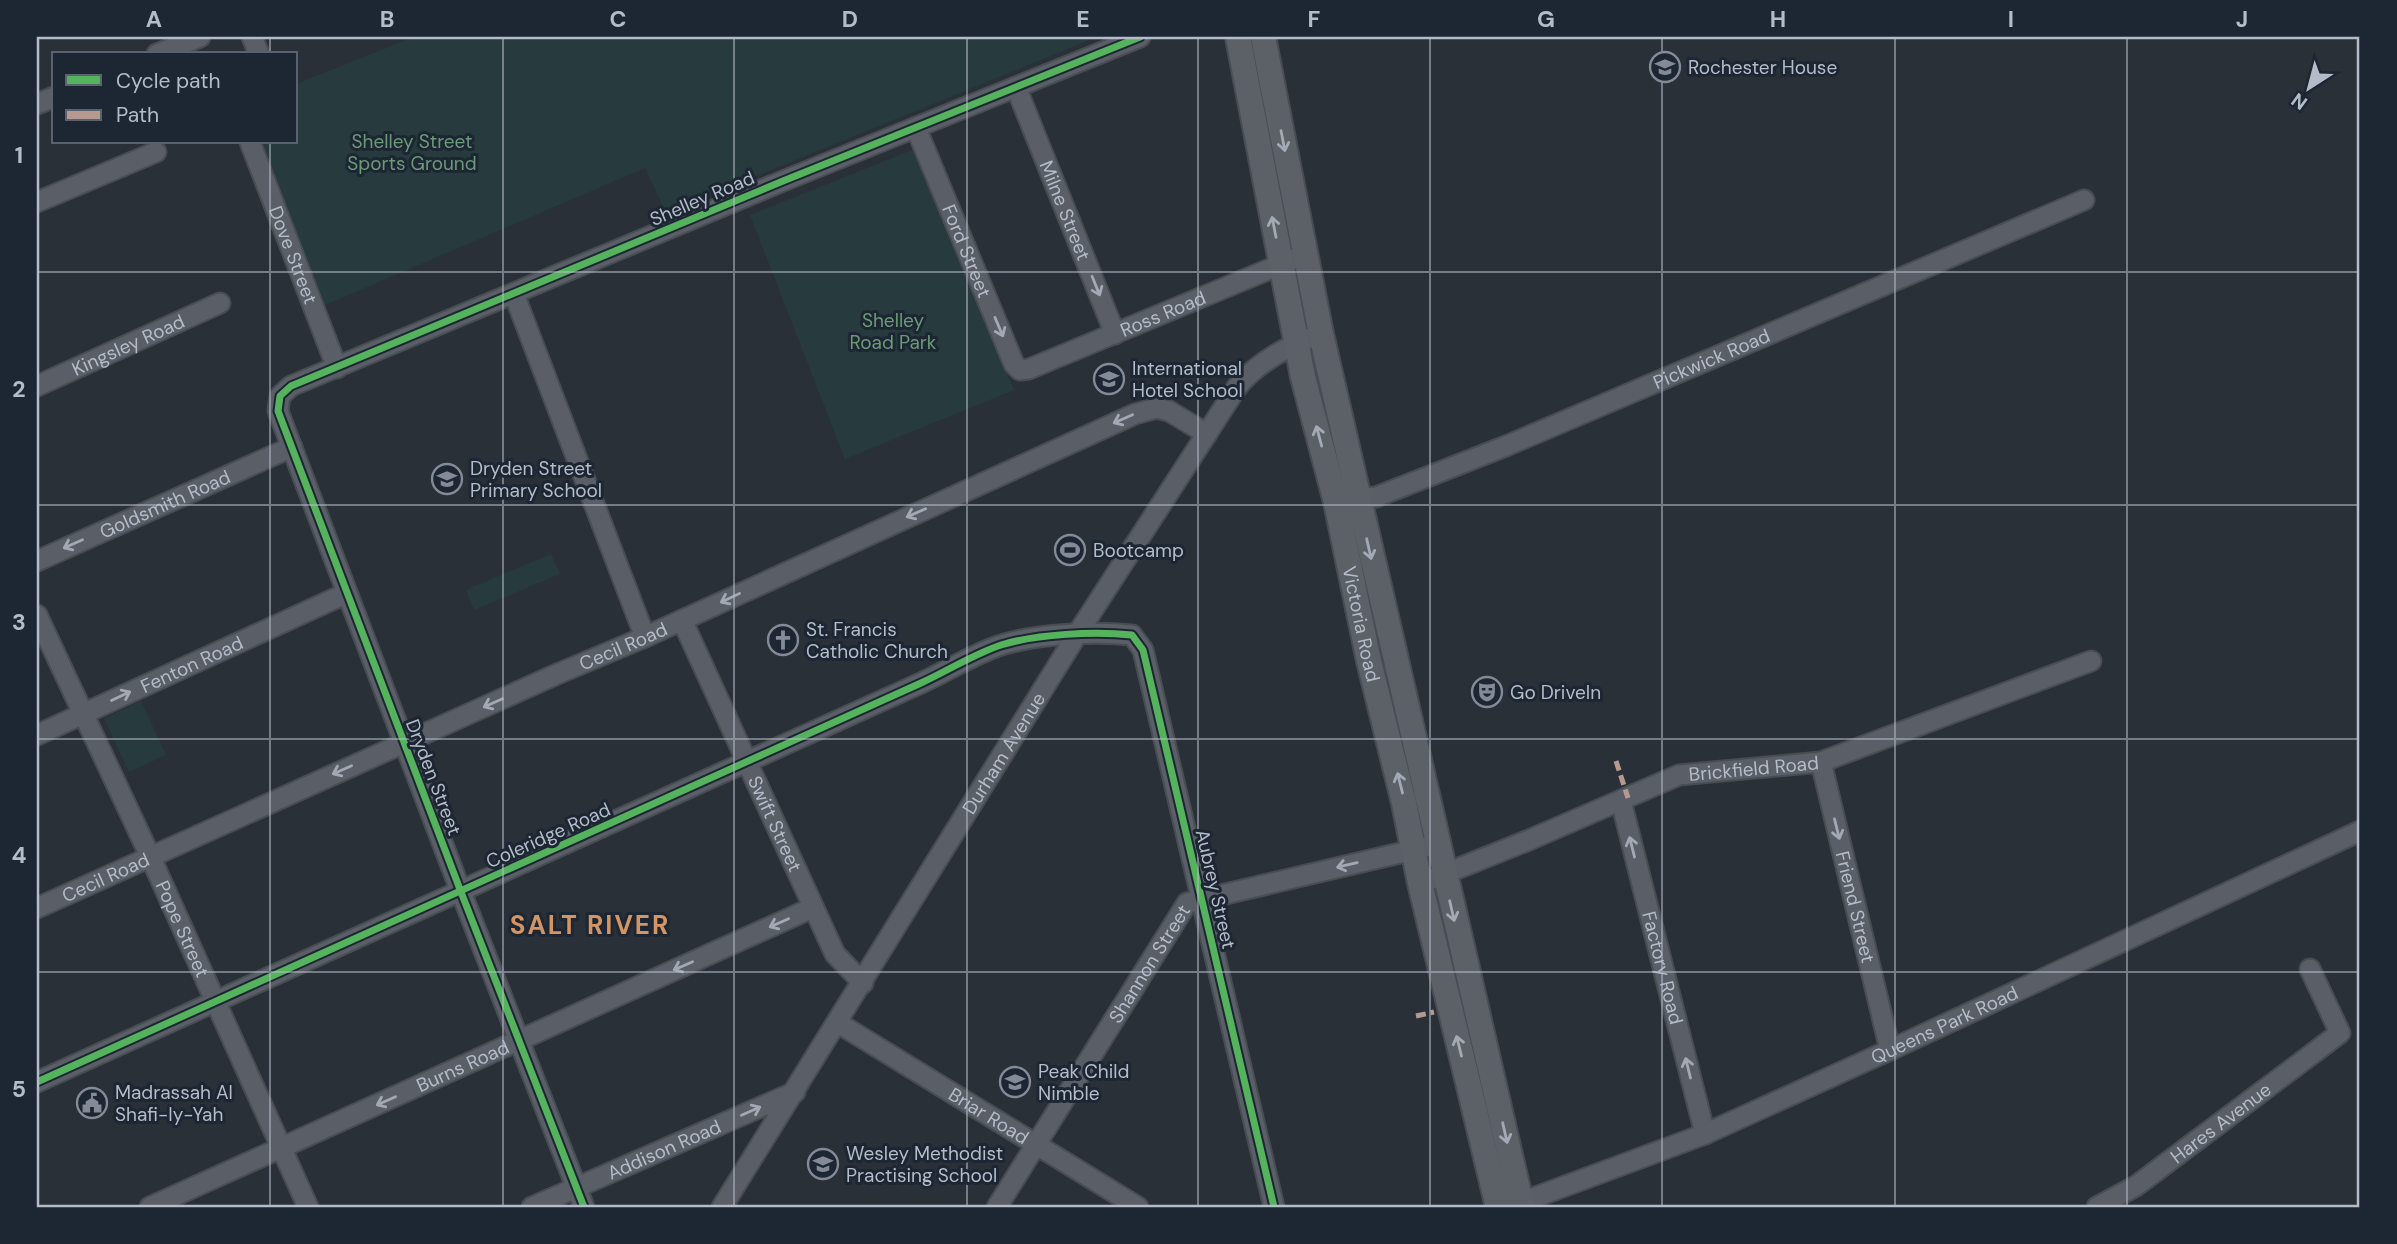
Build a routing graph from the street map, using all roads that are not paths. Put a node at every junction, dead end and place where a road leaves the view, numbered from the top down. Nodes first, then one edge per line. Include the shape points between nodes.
1 (200, 37) edge
2 (1140, 37) edge
3 (1238, 37) edge
4 (1263, 37) edge
5 (162, 52) edge
6 (1016, 87) junction
7 (916, 128) junction
8 (251, 144) edge
9 (156, 152) dead end
10 (2084, 200) dead end
11 (37, 202) edge
12 (1306, 254) junction
13 (1281, 263) junction
14 (514, 294) junction
15 (220, 303) dead end
16 (1115, 334) junction
17 (1321, 334) junction
18 (1296, 342) junction
19 (337, 368) junction
20 (1020, 370) joint
21 (37, 386) edge
22 (280, 396) joint
23 (1207, 434) junction
24 (292, 447) junction
25 (1347, 500) junction
26 (37, 561) edge
27 (347, 593) junction
28 (37, 615) edge
29 (682, 620) junction
30 (1076, 636) junction
31 (645, 637) junction
32 (2091, 661) dead end
33 (82, 714) junction
34 (37, 735) edge
35 (404, 742) junction
36 (746, 761) junction
37 (1821, 762) junction
38 (1621, 801) junction
39 (2360, 831) edge
40 (1425, 847) junction
41 (150, 856) junction
42 (1444, 875) junction
43 (1420, 883) junction
44 (461, 892) junction
45 (1202, 898) junction
46 (37, 908) edge
47 (812, 908) junction
48 (2310, 969) dead end
49 (863, 983) junction
50 (214, 1001) junction
51 (838, 1023) junction
52 (520, 1040) junction
53 (1891, 1050) junction
54 (37, 1082) edge
55 (795, 1092) junction
56 (1704, 1134) junction
57 (1035, 1144) junction
58 (281, 1148) junction
59 (576, 1187) junction
60 (150, 1207) edge
61 (308, 1207) edge
62 (532, 1207) edge
63 (584, 1207) edge
64 (722, 1207) edge
65 (997, 1207) edge
66 (1138, 1207) edge
67 (1274, 1207) edge
68 (1499, 1207) edge
69 (1524, 1207) edge
70 (2097, 1207) edge

1 - 5 street
2 - 6 street, Shelley Road
13 -> 3 main road, Victoria Road
4 -> 12 main road, Victoria Road
6 - 7 street, Shelley Road
6 -> 16 street, Milne Street
7 - 14 street, Shelley Road
7 -> 20 street, Ford Street
8 - 19 street, Dove Street
9 - 11 street
10 - 25 street, Pickwick Road via 1506,446 1376,497
12 - 13 street, Ross Road
12 - 17 main road, Victoria Road
13 - 16 street, Ross Road
13 - 18 main road, Victoria Road
14 - 19 street, Shelley Road
14 - 31 street
15 - 21 street, Kingsley Road
16 - 20 street, Ross Road
17 - 18 street, Durham Avenue
17 - 25 main road, Victoria Road
18 - 23 street, Durham Avenue via 1249,372
25 -> 18 main road, Victoria Road
19 - 22 street, Shelley Road via 291,386
22 - 24 street, Dryden Street via 278,411
23 -> 29 street, Cecil Road via 1169,411 1157,408 1135,414
23 - 30 street, Durham Avenue
24 -> 26 street, Goldsmith Road
24 - 27 street, Dryden Street
25 - 40 main road, Victoria Road via 1352,586
33 -> 27 street, Fenton Road
27 - 35 street, Dryden Street
28 - 33 street, Pope Street
29 - 31 street, Cecil Road
29 - 36 street, Swift Street
30 - 36 street, Coleridge Road via 1031,637 998,646
30 - 45 street, Aubrey Street via 1132,635 1143,650
30 - 49 street, Durham Avenue
31 -> 35 street, Cecil Road
32 - 37 street, Brickfield Road
33 - 34 street, Fenton Road
33 - 41 street, Pope Street
35 -> 41 street, Cecil Road
35 - 44 street, Dryden Street
36 - 44 street, Coleridge Road
36 - 47 street, Swift Street
37 - 38 street, Brickfield Road via 1679,775
37 -> 53 street, Friend Street
38 - 42 street, Brickfield Road
56 -> 38 street, Factory Road
39 - 53 street, Queens Park Road
40 - 42 main road, Victoria Road
40 - 43 main road, Victoria Road
40 -> 45 street, Shannon Street
41 - 46 street, Cecil Road
41 - 50 street, Pope Street
42 - 43 street, Brickfield Road
42 -> 69 main road, Victoria Road
68 -> 43 main road, Victoria Road
44 - 50 street, Coleridge Road
44 - 52 street, Dryden Street
45 - 57 street, Shannon Street via 1187,903
45 - 67 street, Aubrey Street
47 - 49 street, Swift Street via 835,954
47 -> 52 street, Burns Road
48 - 70 street, Hares Avenue via 2340,1033 2136,1186
49 - 51 street, Durham Avenue
50 - 54 street, Coleridge Road
50 - 58 street, Pope Street
51 - 55 street, Durham Avenue
51 - 57 street, Briar Road
52 -> 58 street, Burns Road
52 - 59 street, Dryden Street
53 - 56 street, Queens Park Road
59 -> 55 street, Addison Road
55 - 64 street, Durham Avenue
56 - 69 street, Queens Park Road via 1533,1198
57 - 65 street, Shannon Street
57 - 66 street, Briar Road
58 - 60 street, Burns Road
58 - 61 street, Pope Street
59 - 62 street, Addison Road
59 - 63 street, Dryden Street

